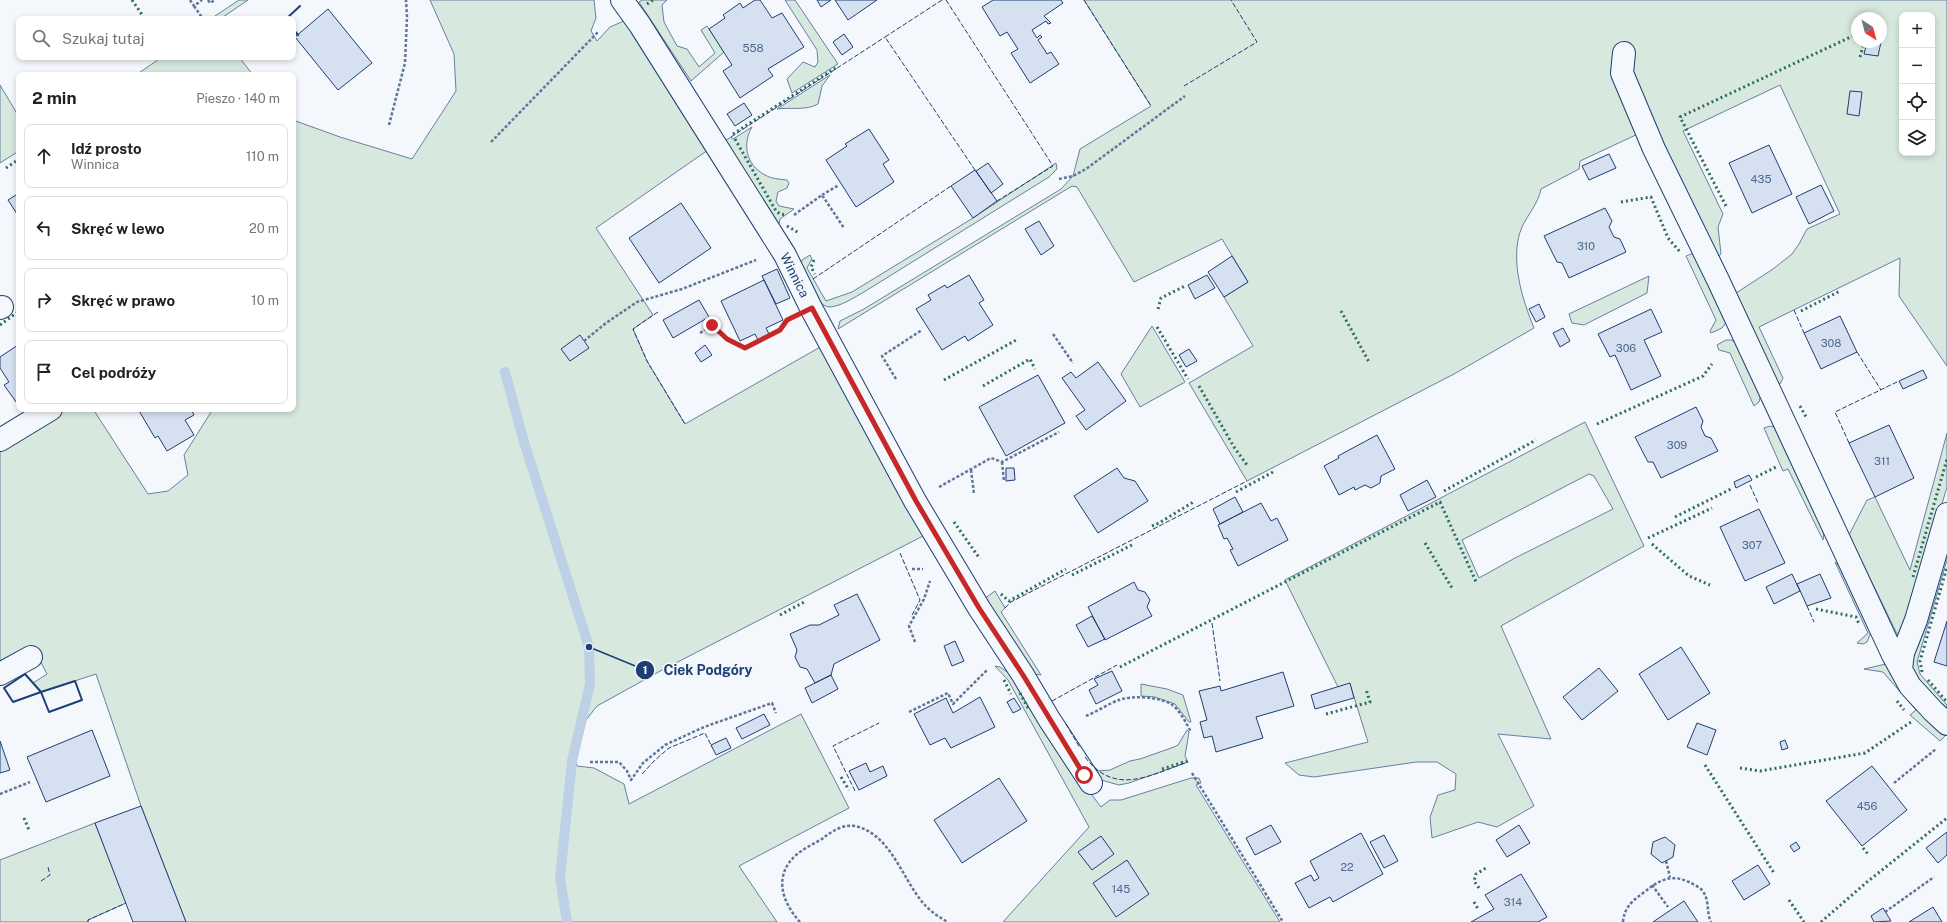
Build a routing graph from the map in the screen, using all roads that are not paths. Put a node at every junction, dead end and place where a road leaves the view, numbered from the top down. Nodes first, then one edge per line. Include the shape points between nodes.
1 (622, 0) edge
2 (1624, 54) dead end
3 (46, 412) edge
4 (0, 440) edge
5 (1947, 514) edge
6 (32, 657) dead end
7 (1901, 669) junction
8 (0, 674) edge
9 (1947, 724) edge
10 (1091, 783) dead end

1 - 10 street, Winnica via 785,255 924,514 979,608
2 - 7 street via 1622,73 1654,150
3 - 4 street
5 - 7 street via 1916,620 1903,653
6 - 8 street
7 - 9 street via 1910,686

